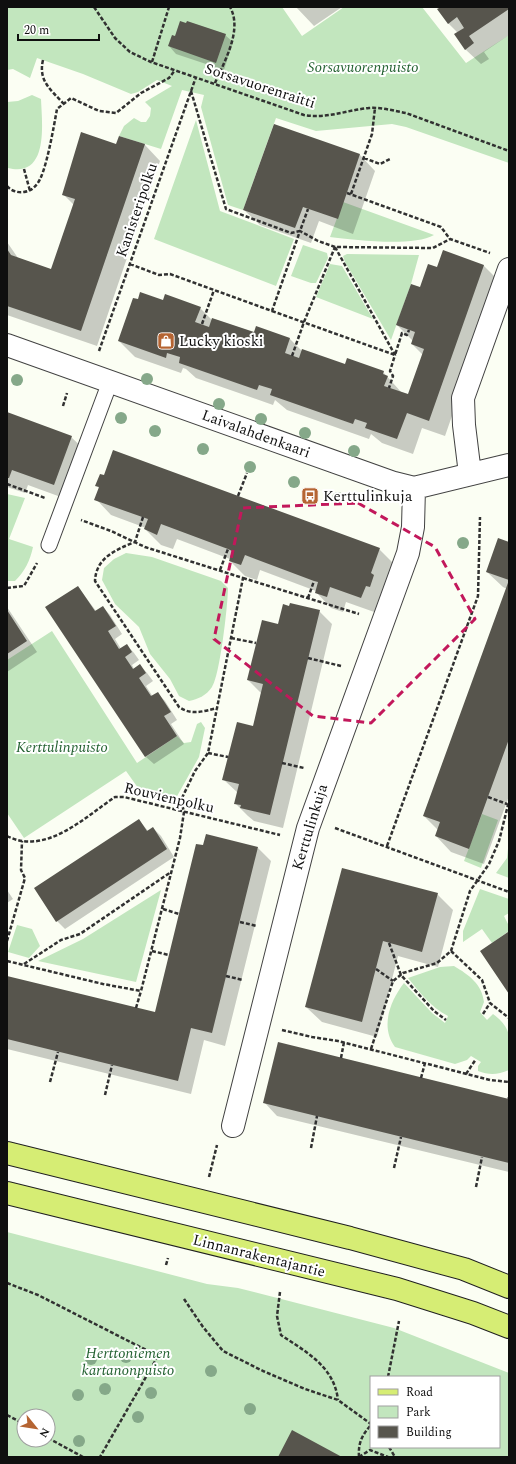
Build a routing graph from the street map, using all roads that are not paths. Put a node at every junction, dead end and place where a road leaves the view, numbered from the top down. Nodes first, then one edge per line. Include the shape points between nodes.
1 (502, 262) edge
2 (7, 345) edge
3 (110, 382) junction
4 (509, 465) edge
5 (470, 474) junction
6 (414, 488) junction
7 (49, 545) road end
8 (226, 1132) road end
9 (7, 1153) edge
10 (7, 1193) edge
11 (509, 1287) edge
12 (509, 1327) edge

1 - 5 street via 463,398
2 - 3 street, Laivalahdenkaari
3 - 6 street, Laivalahdenkaari
3 - 7 lane
4 - 5 street, Laivalahdenkaari
5 - 6 street, Laivalahdenkaari
6 - 8 street, Kerttulinkuja via 408,553 308,828 258,1025
9 - 11 main road via 350,1238 464,1270
10 - 12 main road, Linnanrakentajantie via 397,1289

